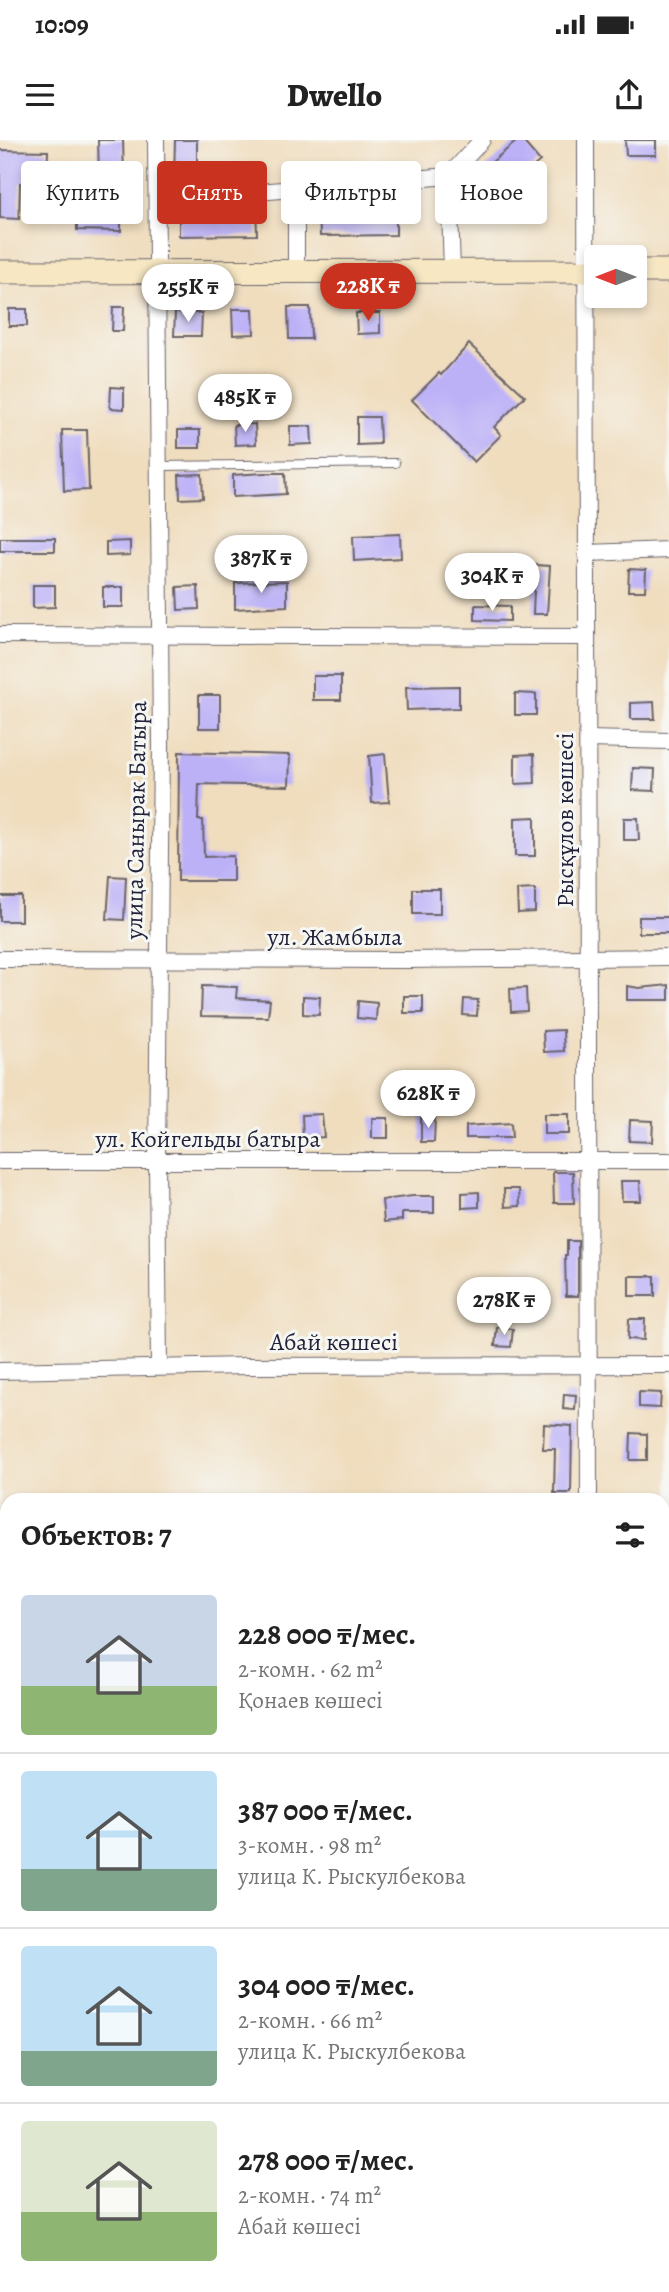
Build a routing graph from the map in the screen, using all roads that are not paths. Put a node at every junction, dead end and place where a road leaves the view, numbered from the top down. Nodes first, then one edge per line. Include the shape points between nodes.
1 (156, 140) edge
2 (482, 140) edge
3 (586, 140) edge
4 (463, 161) edge
5 (296, 224) edge
6 (450, 224) edge
7 (591, 245) edge
8 (584, 271) edge
9 (648, 271) edge
10 (669, 271) edge
11 (0, 272) edge
12 (296, 272) junction
13 (452, 272) junction
14 (158, 273) junction
15 (591, 308) edge
16 (396, 463) dead end
17 (159, 466) junction
18 (669, 550) edge
19 (587, 553) junction
20 (0, 635) edge
21 (160, 636) junction
22 (587, 637) junction
23 (588, 739) junction
24 (669, 741) edge
25 (669, 957) edge
26 (588, 958) junction
27 (0, 959) edge
28 (158, 960) junction
29 (0, 1161) edge
30 (589, 1161) junction
31 (669, 1161) edge
32 (157, 1162) junction
33 (589, 1364) junction
34 (669, 1365) edge
35 (159, 1367) junction
36 (0, 1371) edge
37 (589, 1493) edge

1 - 14 street, улица Санырак Батыра
2 - 4 street
3 - 7 street, Рысқұлов көшесі
5 - 12 street
6 - 13 street
8 - 13 street
9 - 10 street
11 - 14 street
12 - 13 street
12 - 14 street
14 - 17 street, улица Санырак Батыра
15 - 19 street, Рысқұлов көшесі
16 - 17 lane
17 - 21 street, улица Санырак Батыра
18 - 19 street
19 - 22 street, Рысқұлов көшесі
20 - 21 street
21 - 22 street
21 - 28 street, улица Санырак Батыра
22 - 23 street, Рысқұлов көшесі
23 - 24 street
23 - 26 street, Рысқұлов көшесі
25 - 26 street, ул. Жамбыла
26 - 28 street, ул. Жамбыла
26 - 30 street, Рысқұлов көшесі
27 - 28 street, ул. Жамбыла
28 - 32 street, улица Санырак Батыра
29 - 32 street, ул. Койгельды батыра
30 - 31 street, ул. Койгельды батыра
30 - 32 street, ул. Койгельды батыра
30 - 33 street, Рысқұлов көшесі
32 - 35 street, улица Санырак Батыра
33 - 34 street, Абай көшесі
33 - 35 street, Абай көшесі
33 - 37 street, Рысқұлов көшесі
35 - 36 street, Абай көшесі

